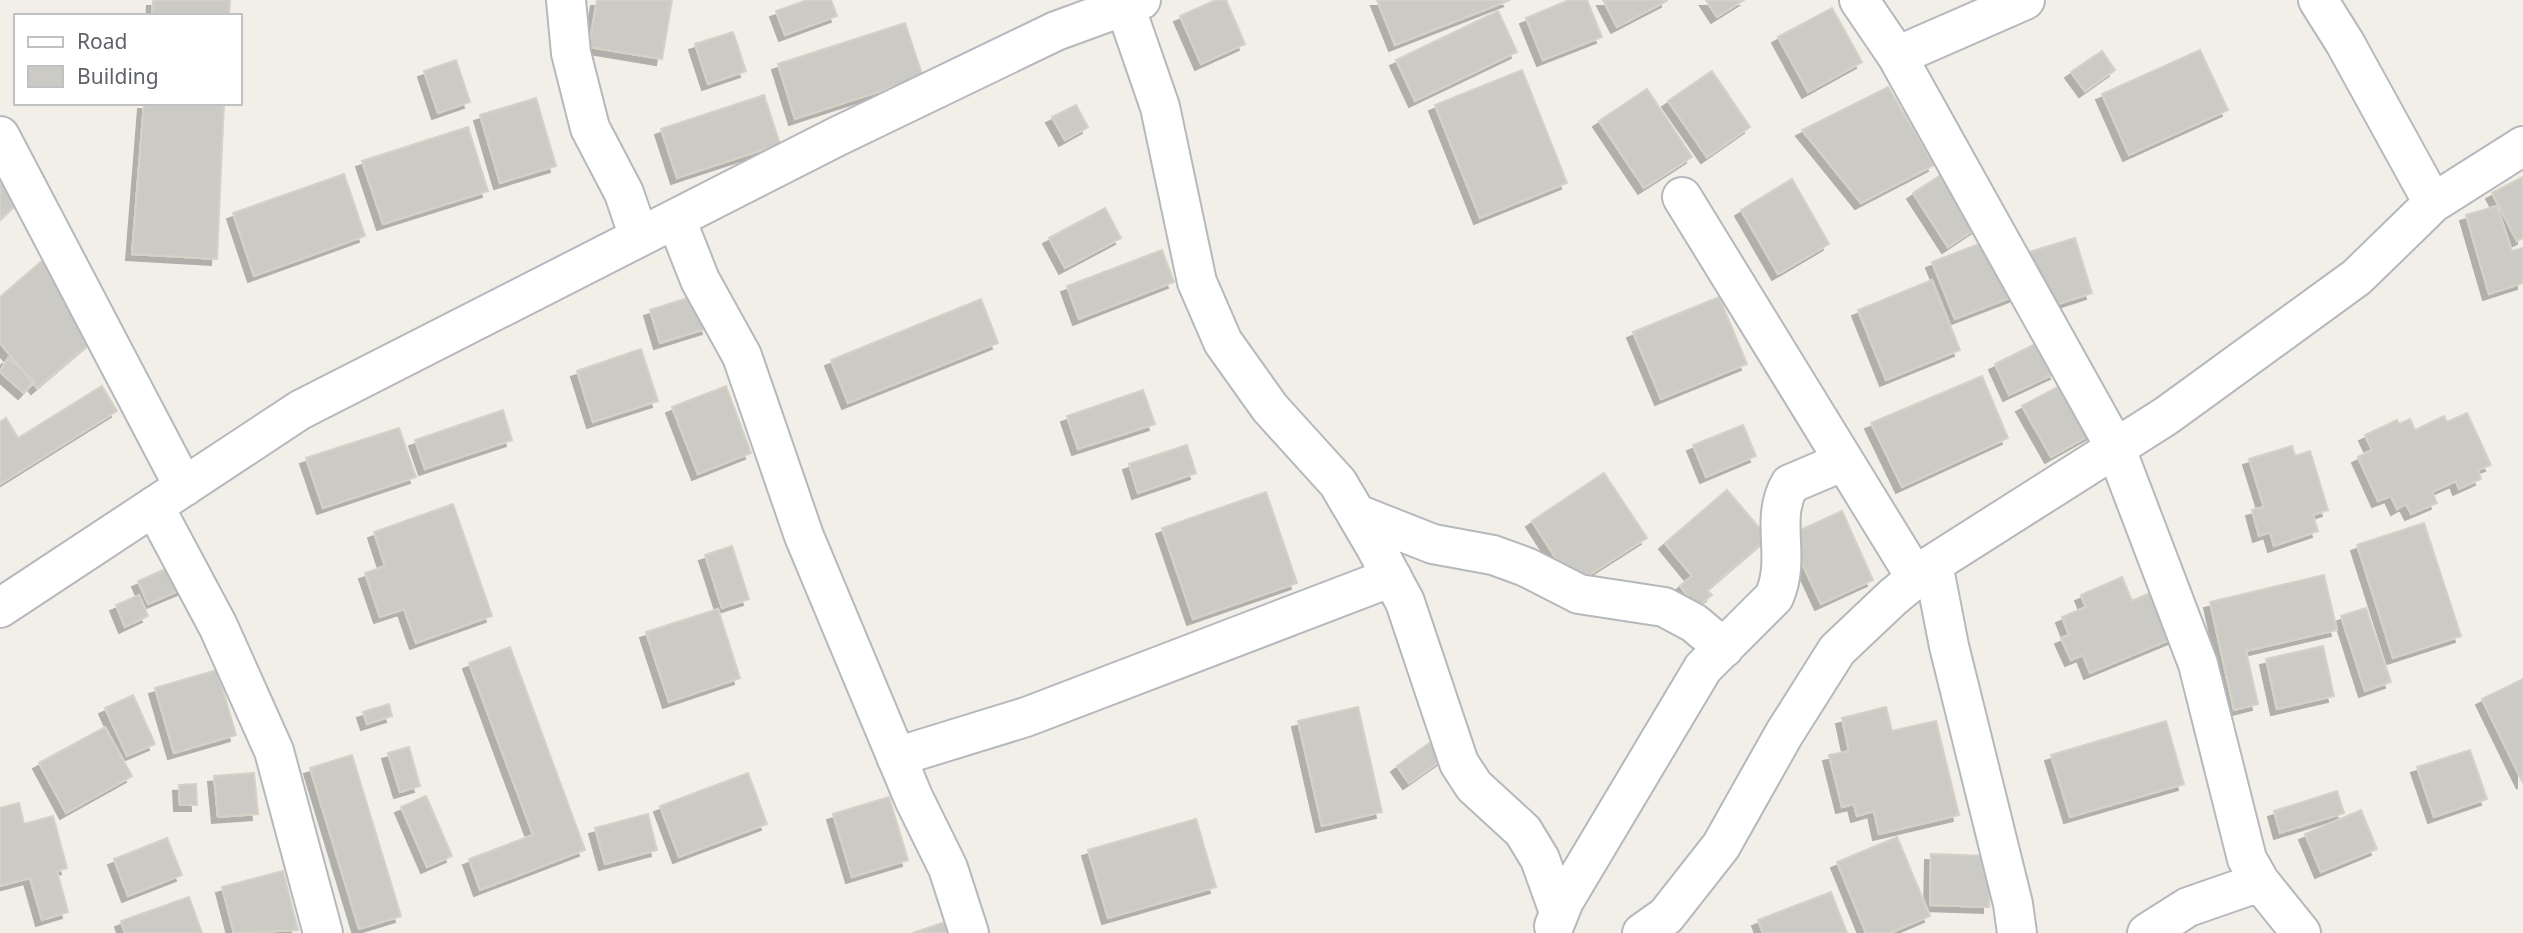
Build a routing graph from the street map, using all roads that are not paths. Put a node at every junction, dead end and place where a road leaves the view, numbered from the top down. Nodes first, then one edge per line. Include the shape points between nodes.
1 (566, 0) edge
2 (1859, 0) edge
3 (2025, 0) edge
4 (2318, 0) edge
5 (1133, 3) edge
6 (1068, 13) edge
7 (1897, 56) junction
8 (0, 136) edge
9 (2523, 146) edge
10 (1682, 197) dead end
11 (2433, 203) junction
12 (676, 219) junction
13 (639, 237) junction
14 (2116, 449) junction
15 (1842, 462) junction
16 (169, 497) junction
17 (1357, 514) junction
18 (1925, 571) junction
19 (1392, 577) junction
20 (1, 605) edge
21 (1724, 648) junction
22 (896, 757) junction
23 (2260, 882) junction
24 (1555, 923) edge
25 (323, 933) edge
26 (969, 933) edge
27 (1642, 933) edge
28 (2017, 933) edge
29 (2147, 933) edge
30 (2301, 933) edge

1 - 13 street via 571,53 590,128 624,193
2 - 7 street
3 - 7 street
4 - 11 street
5 - 6 street
5 - 17 street via 1197,282 1223,342 1270,408 1338,482
6 - 12 street
7 - 14 street
8 - 16 street
9 - 11 street
10 - 15 street
11 - 14 street via 2357,277
12 - 13 street
12 - 22 street via 700,280 742,356 804,536
13 - 16 street via 300,410
14 - 18 street
14 - 23 street via 2183,618 2247,859
15 - 18 street
15 - 21 street via 1790,484 1780,508 1784,558 1780,583 1774,597
16 - 20 street
16 - 25 street via 218,626 274,751
17 - 19 street
17 - 21 street via 1433,544 1493,555 1579,594 1664,607 1694,623
18 - 27 street via 1837,650 1721,846 1666,916
18 - 28 street via 1949,646
19 - 22 street via 1026,717
19 - 24 street via 1429,668 1459,763 1474,786 1523,831 1540,859
21 - 24 street via 1703,668
22 - 26 street via 948,868
23 - 29 street via 2188,907
23 - 30 street

